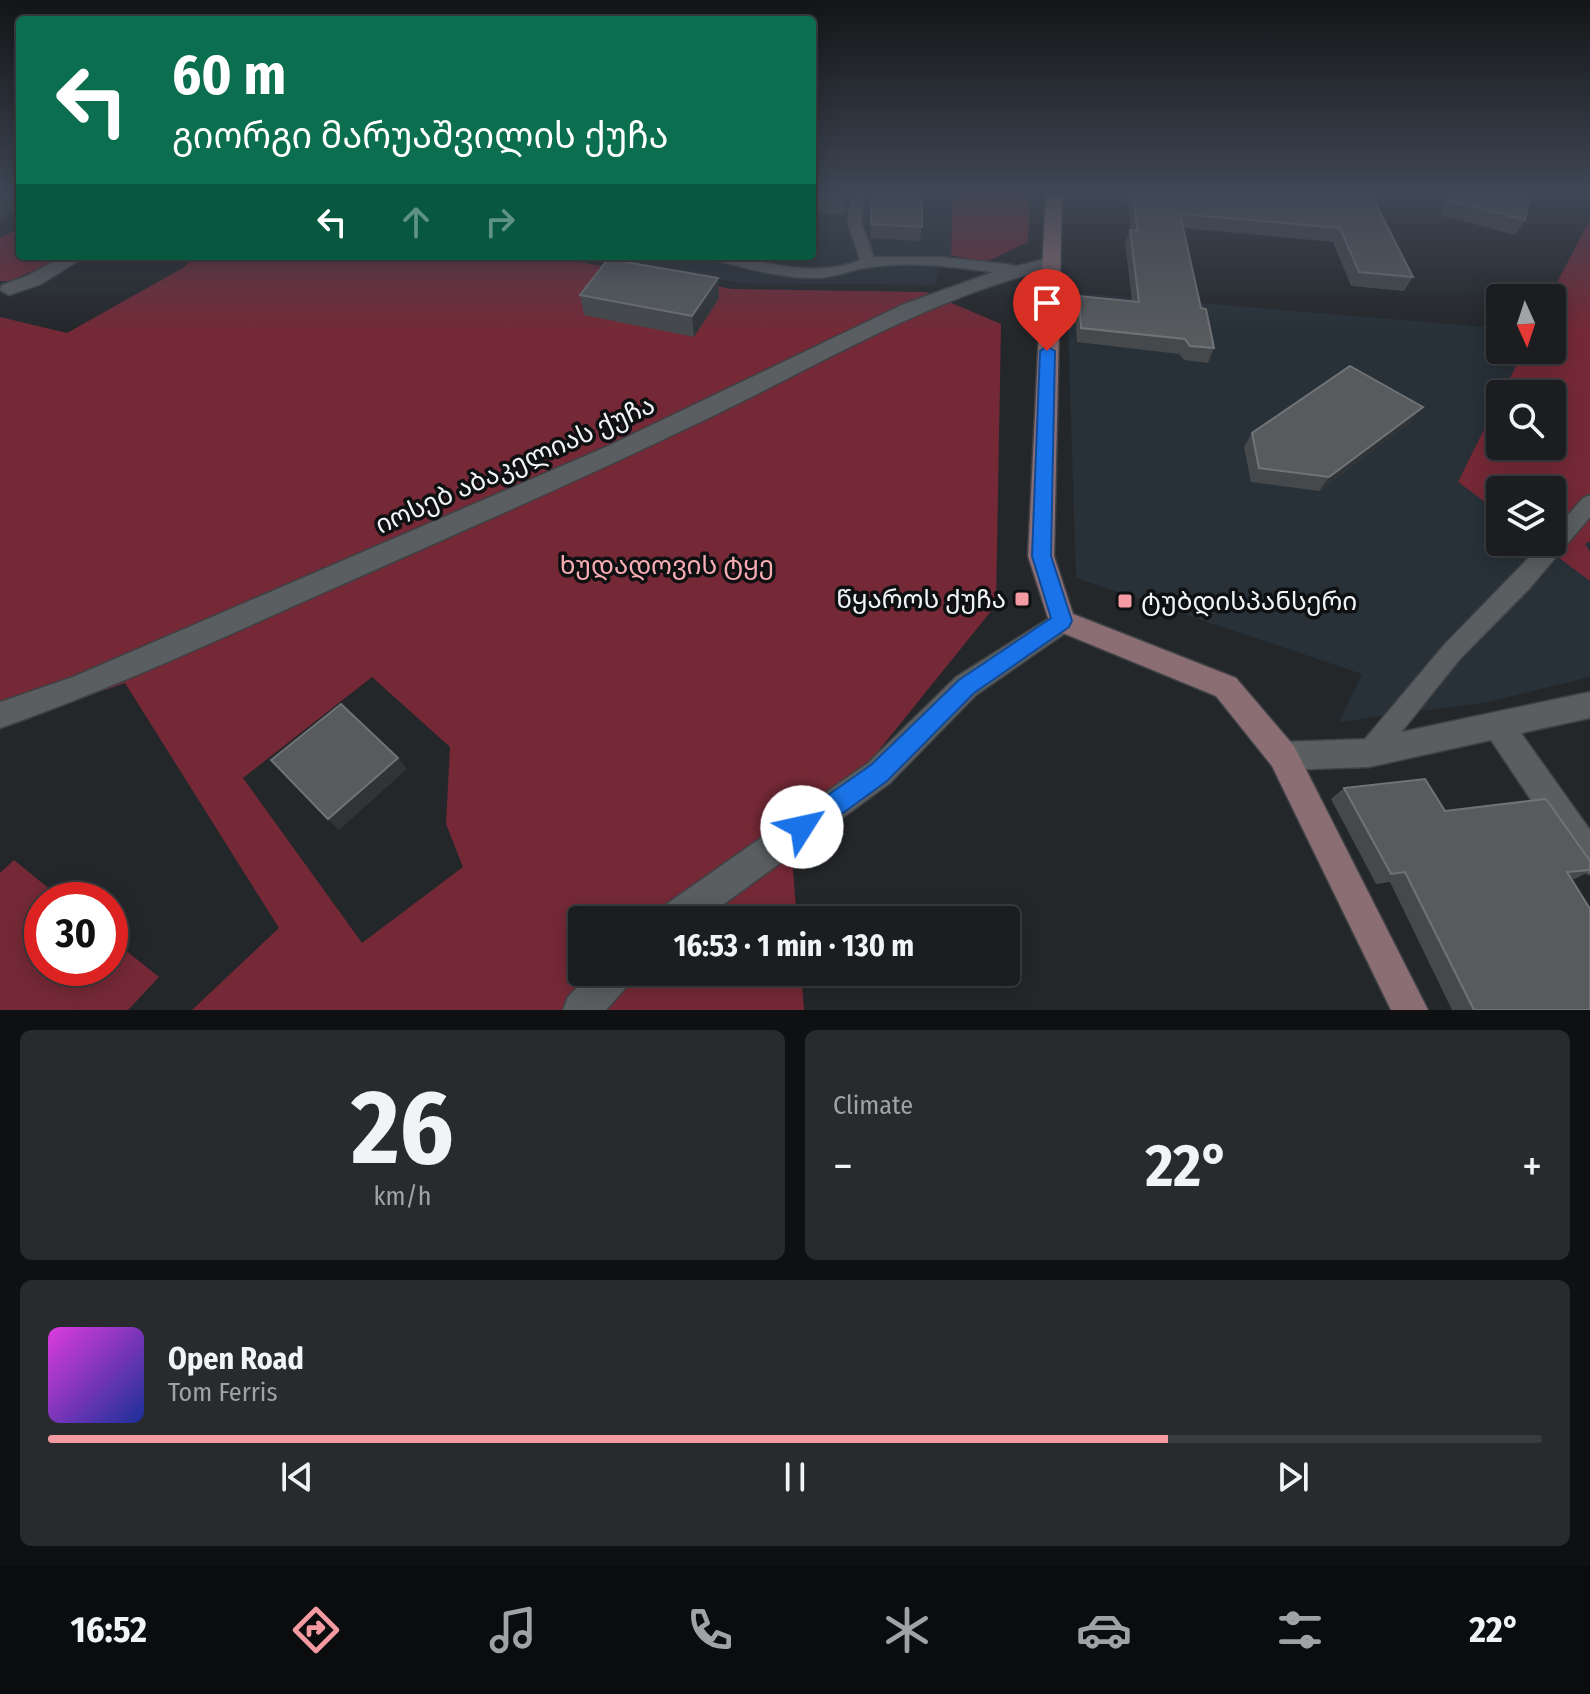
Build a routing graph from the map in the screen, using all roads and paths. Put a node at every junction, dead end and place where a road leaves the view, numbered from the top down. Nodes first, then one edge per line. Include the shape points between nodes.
1 (860, 239) edge
2 (1051, 239) edge
3 (68, 260) edge
4 (735, 260) edge
5 (805, 260) edge
6 (868, 262) junction
7 (1050, 263) junction
8 (1013, 270) junction
9 (5, 289) edge
10 (1590, 503) edge
11 (1062, 621) junction
12 (1590, 705) edge
13 (0, 715) edge
14 (1498, 726) junction
15 (1369, 753) junction
16 (1283, 756) junction
17 (1590, 858) edge
18 (693, 906) edge
19 (604, 986) edge
20 (581, 1010) edge
21 (1410, 1010) edge

1 - 6 lane
2 - 7 street
3 - 9 street
4 - 6 lane via 804,274 850,271
5 - 6 lane
6 - 8 lane via 941,262
7 - 8 street, იოსებ აბაკელიას ქუჩა
7 - 11 street via 1041,556
8 - 13 street, იოსებ აბაკელიას ქუჩა via 940,294 581,468 80,687
10 - 15 lane via 1452,652
11 - 16 street via 1226,687
11 - 18 street via 966,686 879,773
12 - 14 street
14 - 15 street
14 - 17 street
15 - 16 street
16 - 21 street
19 - 20 street

